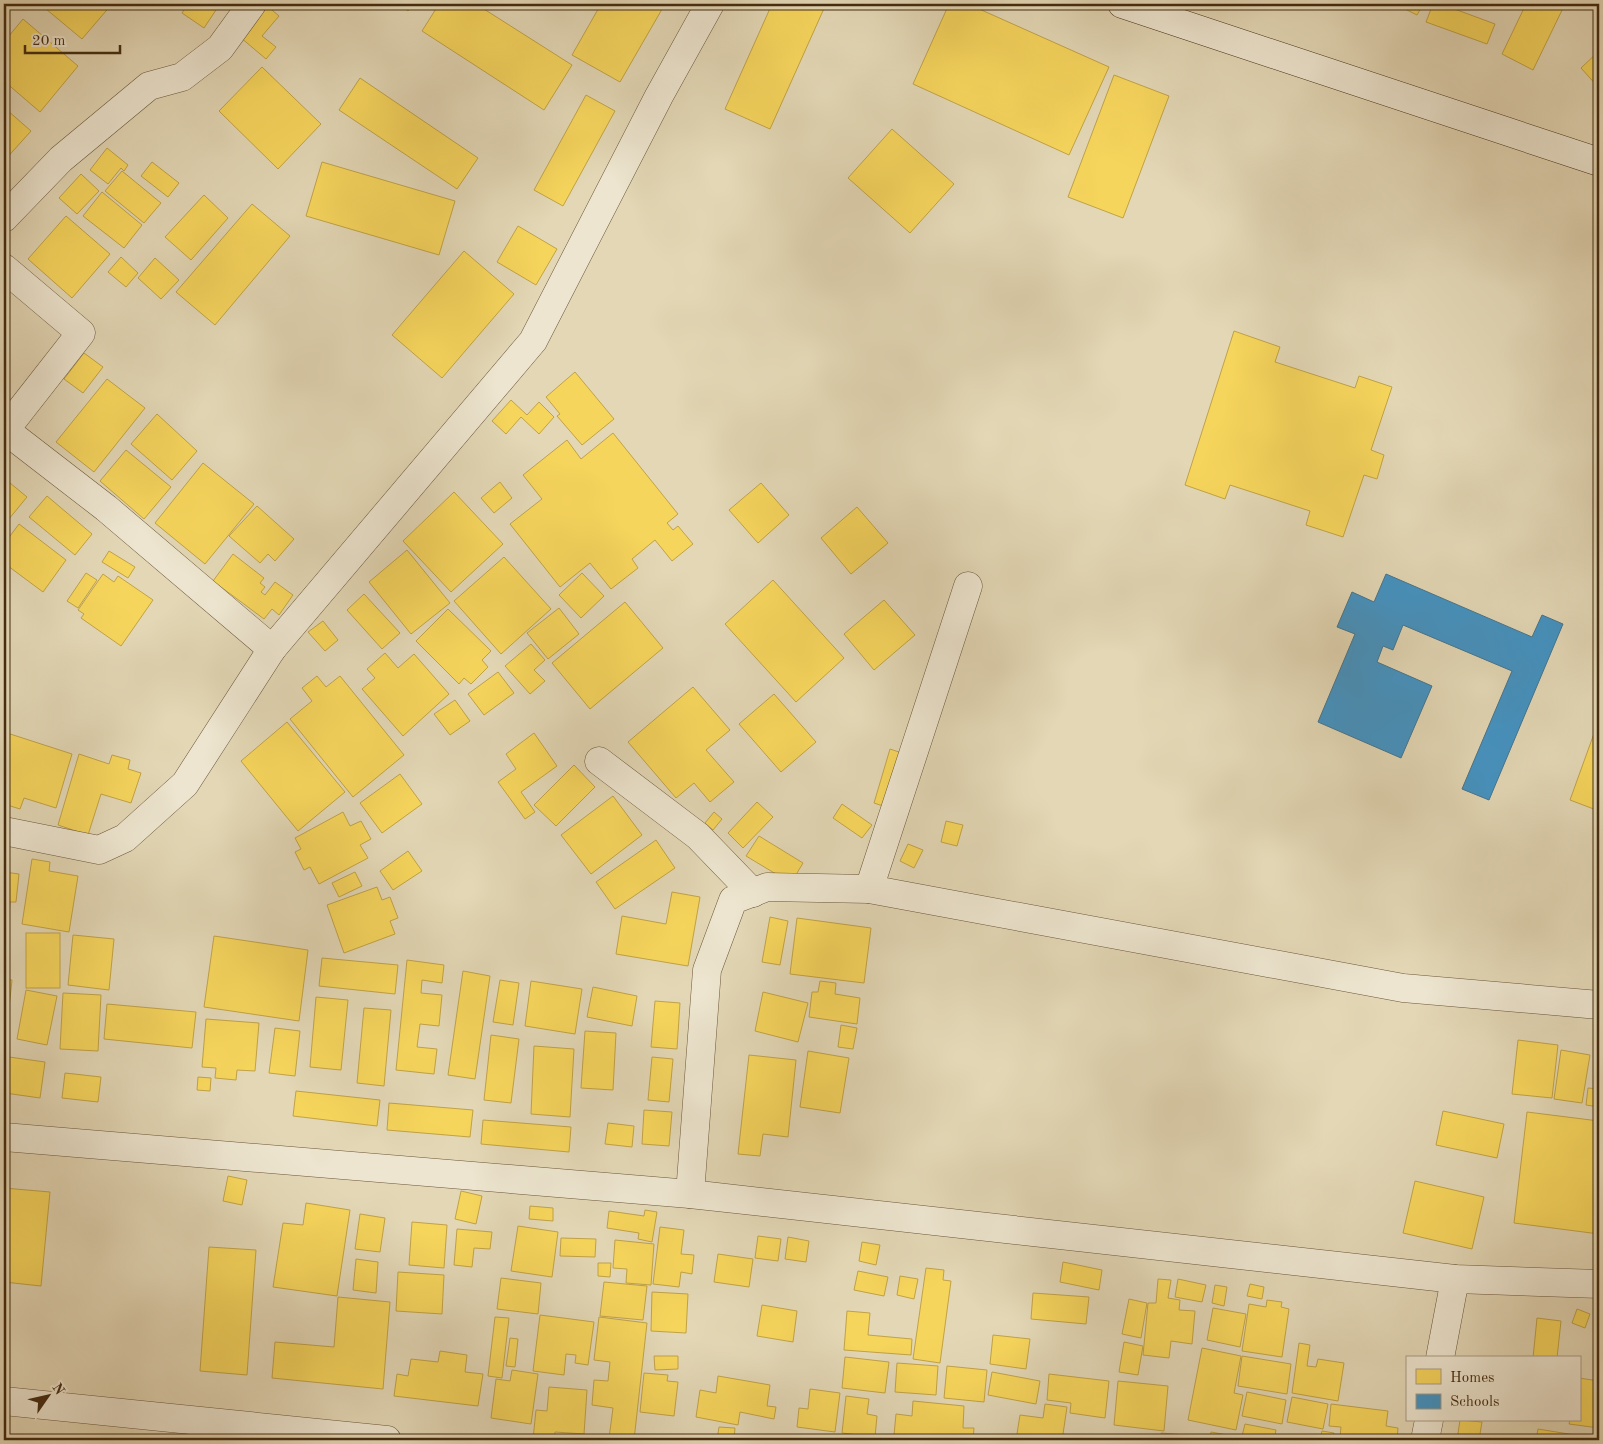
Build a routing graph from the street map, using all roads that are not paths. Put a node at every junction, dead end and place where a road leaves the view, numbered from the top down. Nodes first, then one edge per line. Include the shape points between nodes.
1 (252, 4) edge
2 (710, 4) edge
3 (1122, 4) edge
4 (1599, 162) edge
5 (4, 218) edge
6 (4, 268) edge
7 (968, 586) dead end
8 (272, 649) junction
9 (598, 760) dead end
10 (4, 831) edge
11 (869, 889) junction
12 (753, 893) junction
13 (1599, 1004) edge
14 (4, 1137) edge
15 (690, 1194) junction
16 (1454, 1278) junction
17 (1599, 1284) edge
18 (1440, 1356) edge
19 (4, 1401) edge
20 (1428, 1422) edge
21 (387, 1440) edge
22 (1425, 1440) edge

1 - 5 street via 220,48 182,77 150,86 61,160
2 - 8 street via 533,341
3 - 4 street
6 - 8 street via 81,333 5,430 106,508
7 - 11 street
8 - 10 street via 185,784 125,838 99,850
9 - 12 street via 698,836
11 - 12 street via 768,887
11 - 13 street via 1403,988
12 - 15 street via 733,900 707,970
14 - 15 street
15 - 16 street
16 - 17 street
16 - 18 street
19 - 21 street
20 - 22 street

